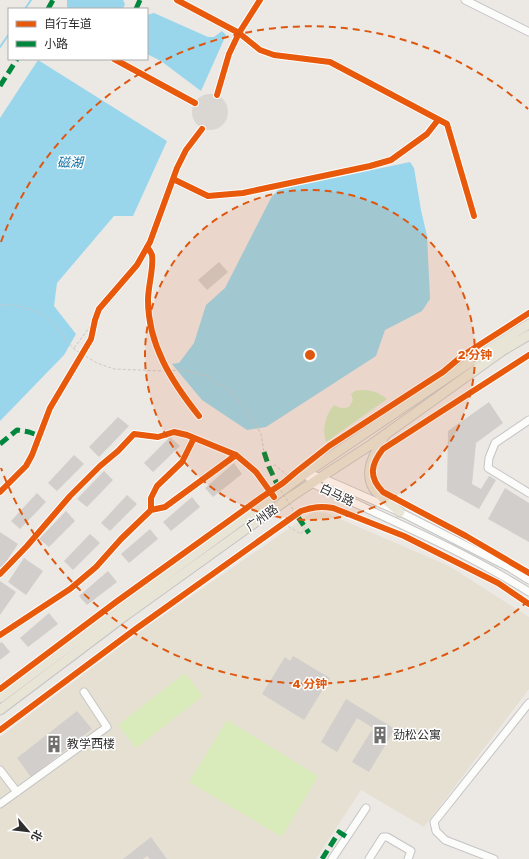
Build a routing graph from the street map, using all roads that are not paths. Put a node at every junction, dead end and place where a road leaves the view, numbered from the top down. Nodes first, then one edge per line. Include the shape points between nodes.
1 (465, 0) edge
2 (529, 32) edge
3 (529, 324) edge
4 (529, 335) edge
5 (529, 420) edge
6 (384, 435) junction
7 (306, 473) junction
8 (320, 477) junction
9 (312, 483) junction
10 (529, 493) edge
11 (400, 512) junction
12 (529, 580) edge
13 (529, 592) edge
14 (84, 692) dead end
15 (0, 698) edge
16 (529, 703) edge
17 (0, 710) edge
18 (0, 770) edge
19 (17, 792) junction
20 (0, 804) edge
21 (366, 808) dead end
22 (332, 859) edge
23 (369, 859) edge
24 (408, 859) edge
25 (494, 859) edge

1 - 2 street
3 - 7 main road, 广州路
4 - 6 main road, 广州路 via 502,351
5 - 10 street via 495,443 488,468
6 - 8 main road, 广州路
6 - 11 main road via 371,462 369,474 375,489
7 - 8 street, 白马路
7 - 9 street, 白马路
7 - 15 main road, 广州路
8 - 9 main road, 广州路
8 - 11 street, 白马路
9 - 13 street, 白马路 via 401,524
9 - 17 main road, 广州路 via 126,615
11 - 12 street, 白马路
14 - 19 street via 107,727
16 - 25 street via 434,822 436,831 445,840
18 - 19 street
19 - 20 street
21 - 22 street
23 - 24 street via 383,838 387,837 411,851

